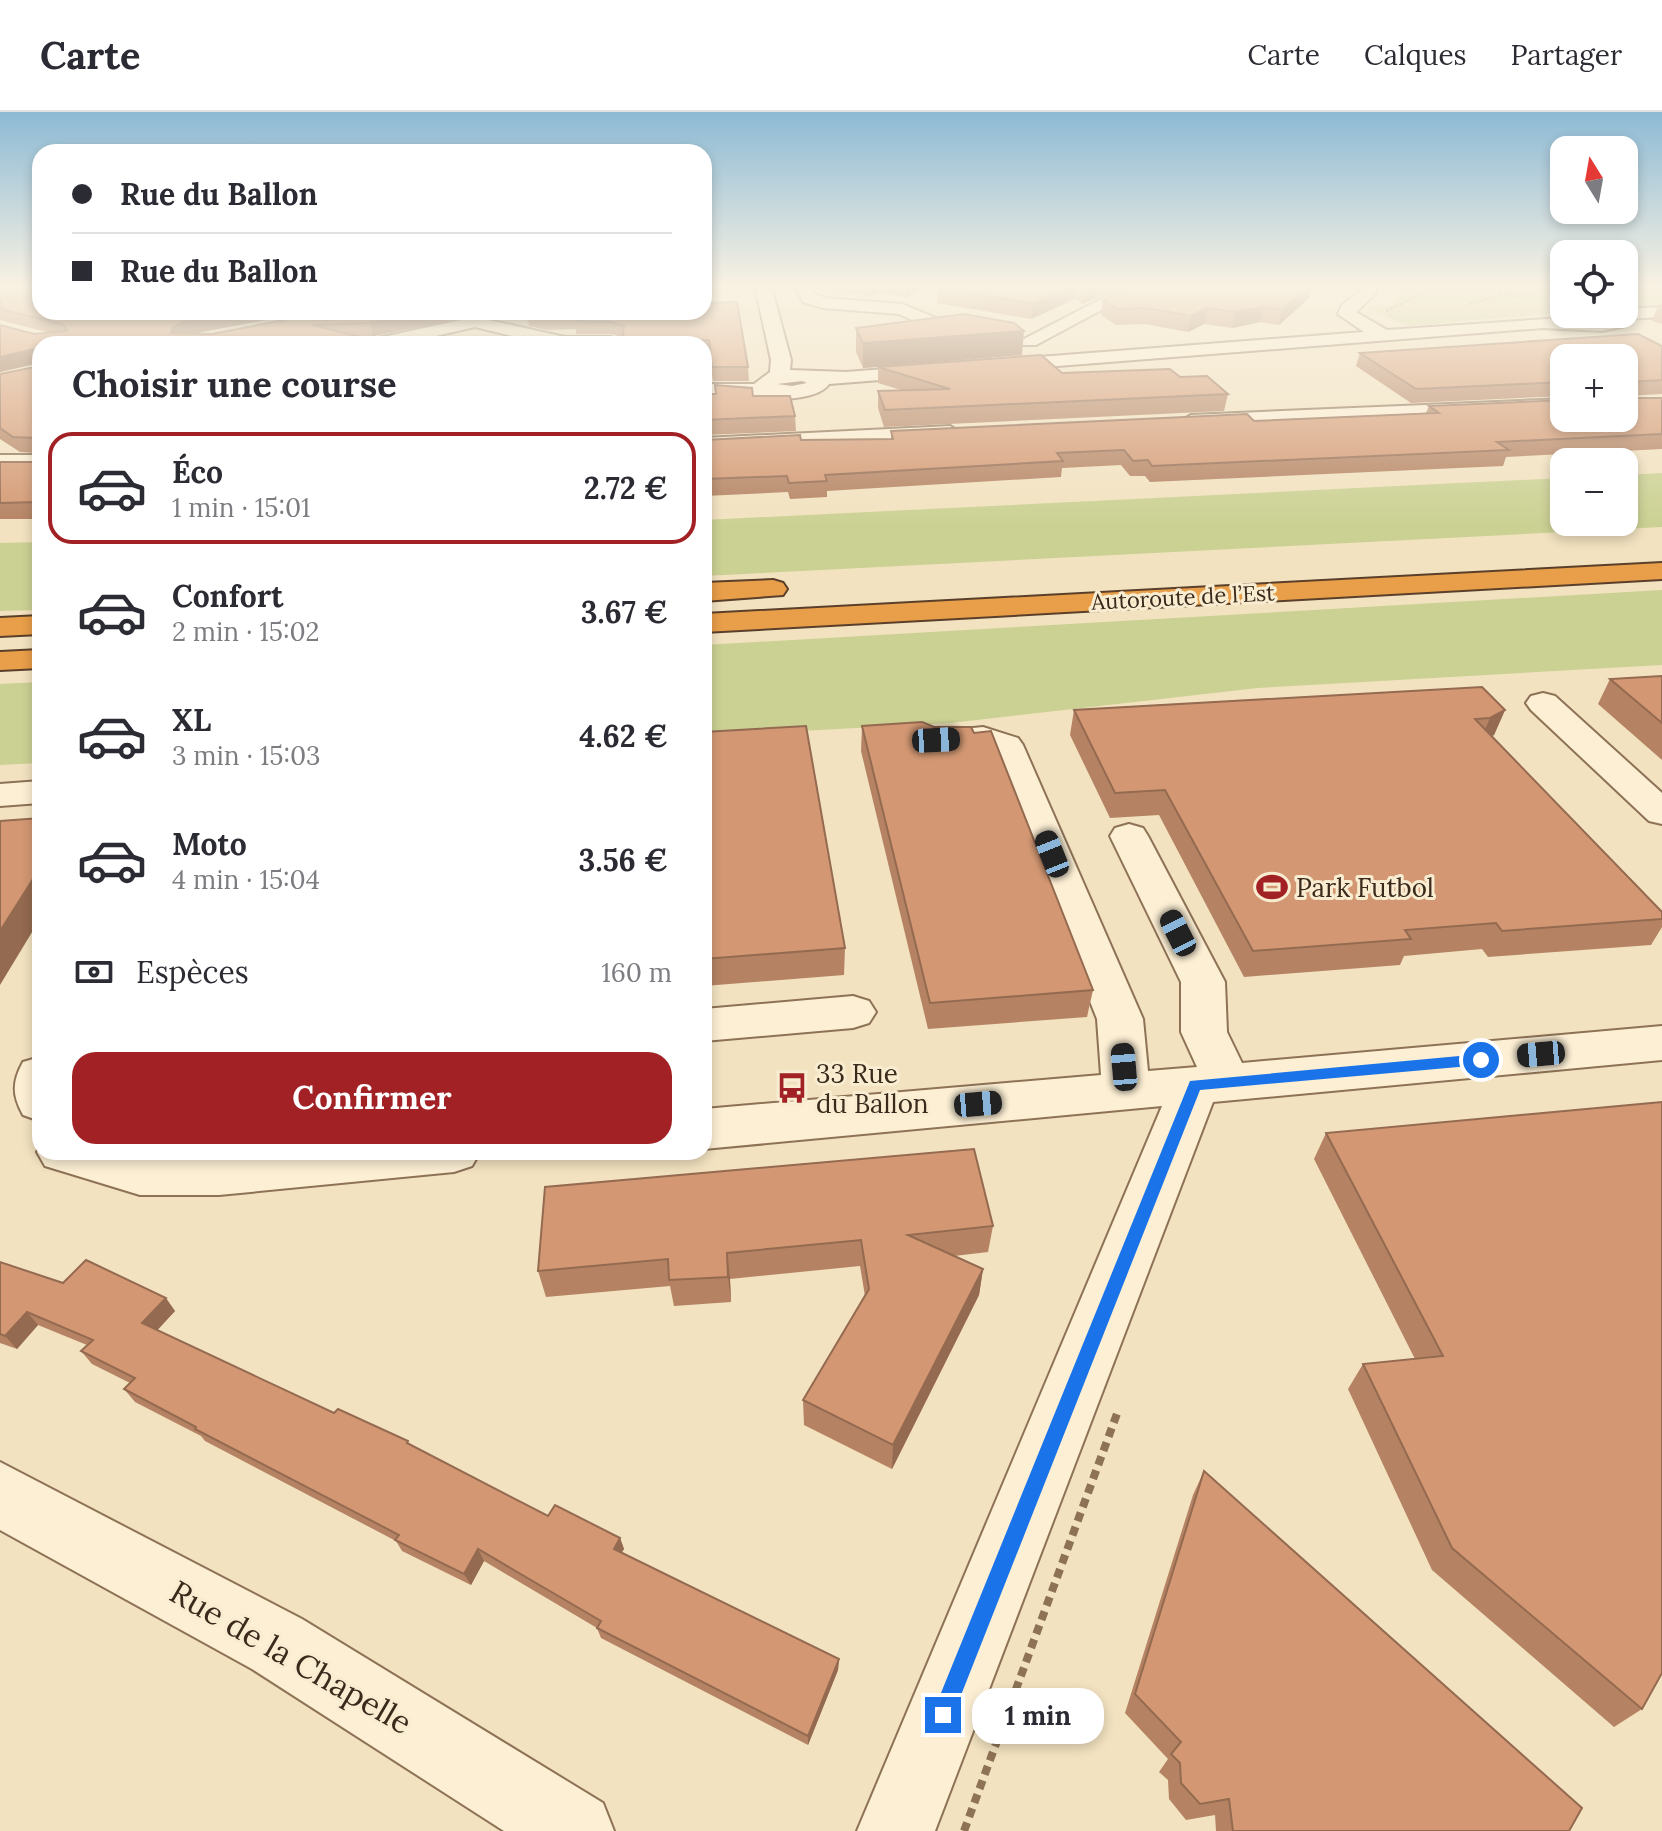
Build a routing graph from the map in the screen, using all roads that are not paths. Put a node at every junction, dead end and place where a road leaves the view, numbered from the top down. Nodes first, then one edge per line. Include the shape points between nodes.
1 (793, 366) edge
2 (997, 366) edge
3 (988, 367) junction
4 (1024, 386) edge
5 (712, 390) edge
6 (805, 391) junction
7 (1550, 406) edge
8 (1174, 423) edge
9 (969, 432) edge
10 (712, 441) edge
11 (0, 462) edge
12 (32, 462) edge
13 (1662, 571) edge
14 (800, 587) dead end
15 (712, 592) edge
16 (712, 623) edge
17 (32, 625) edge
18 (0, 627) edge
19 (32, 659) edge
20 (0, 661) edge
21 (1543, 703) dead end
22 (936, 740) edge
23 (32, 793) edge
24 (0, 795) edge
25 (1662, 813) edge
26 (1129, 836) dead end
27 (853, 1012) dead end
28 (712, 1024) edge
29 (1662, 1043) edge
30 (1211, 1083) junction
31 (1126, 1091) junction
32 (712, 1128) edge
33 (91, 1160) edge
34 (369, 1160) edge
35 (0, 1494) edge
36 (575, 1831) edge
37 (896, 1831) edge

1 - 6 street
2 - 3 street
3 - 4 street
3 - 6 street via 846,378
5 - 6 street
6 - 9 street
6 - 10 street
7 - 8 street
11 - 12 street
13 - 16 highway, Autoroute de l’Est
14 - 15 highway
17 - 18 highway
19 - 20 highway
21 - 25 street
22 - 31 street via 983,737 1006,745 1120,1019
23 - 24 street
26 - 30 street via 1203,982
27 - 28 street
29 - 30 street
30 - 31 street
30 - 37 street
31 - 32 street
33 - 34 street via 140,1174 219,1174
35 - 36 street, Rue de la Chapelle via 277,1644

